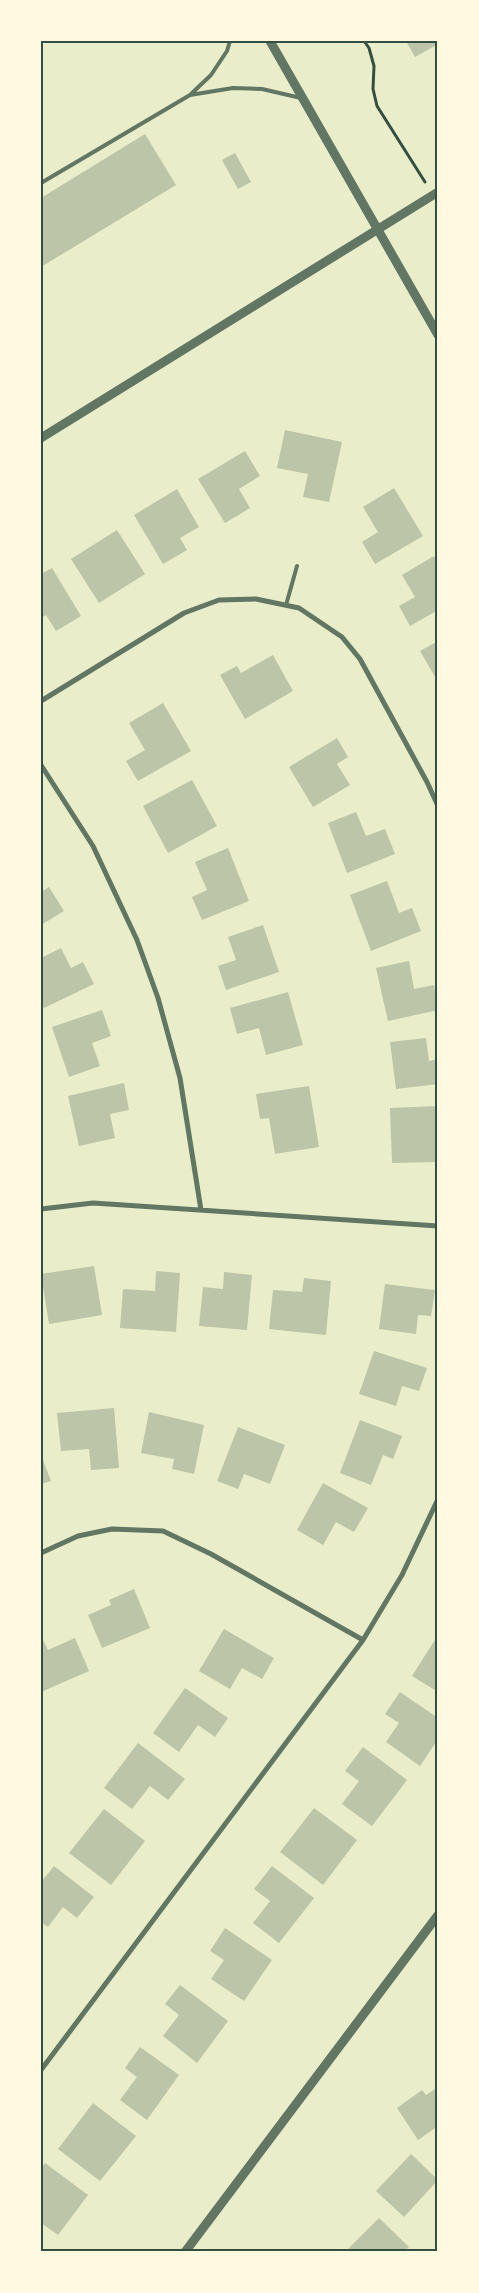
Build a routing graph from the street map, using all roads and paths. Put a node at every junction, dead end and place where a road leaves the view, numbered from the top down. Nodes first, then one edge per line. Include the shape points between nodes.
1 (230, 41) edge
2 (270, 41) edge
3 (364, 41) edge
4 (190, 96) junction
5 (303, 99) junction
6 (41, 183) edge
7 (436, 193) edge
8 (379, 229) junction
9 (438, 335) edge
10 (41, 438) edge
11 (297, 566) dead end
12 (286, 605) junction
13 (41, 701) edge
14 (41, 765) edge
15 (438, 806) edge
16 (41, 1208) edge
17 (201, 1210) junction
18 (438, 1226) edge
19 (438, 1500) edge
20 (41, 1553) edge
21 (364, 1640) junction
22 (438, 1915) edge
23 (41, 2070) edge
24 (185, 2252) edge

1 - 4 lane via 228,51 211,75
2 - 5 street
3 - 7 path via 374,66 373,89 377,106
4 - 5 lane via 232,88 262,89
4 - 6 lane
5 - 8 street
7 - 8 street
8 - 9 street
8 - 10 street
11 - 12 lane
12 - 13 street via 239,598 219,600 184,613
12 - 15 street via 299,608 342,636 360,659
14 - 17 street via 93,846 137,940 158,998 180,1078
16 - 17 street via 93,1203
17 - 18 street
19 - 21 street via 402,1575
20 - 21 street via 78,1536 112,1529 163,1531 211,1554
21 - 23 street
22 - 24 street

